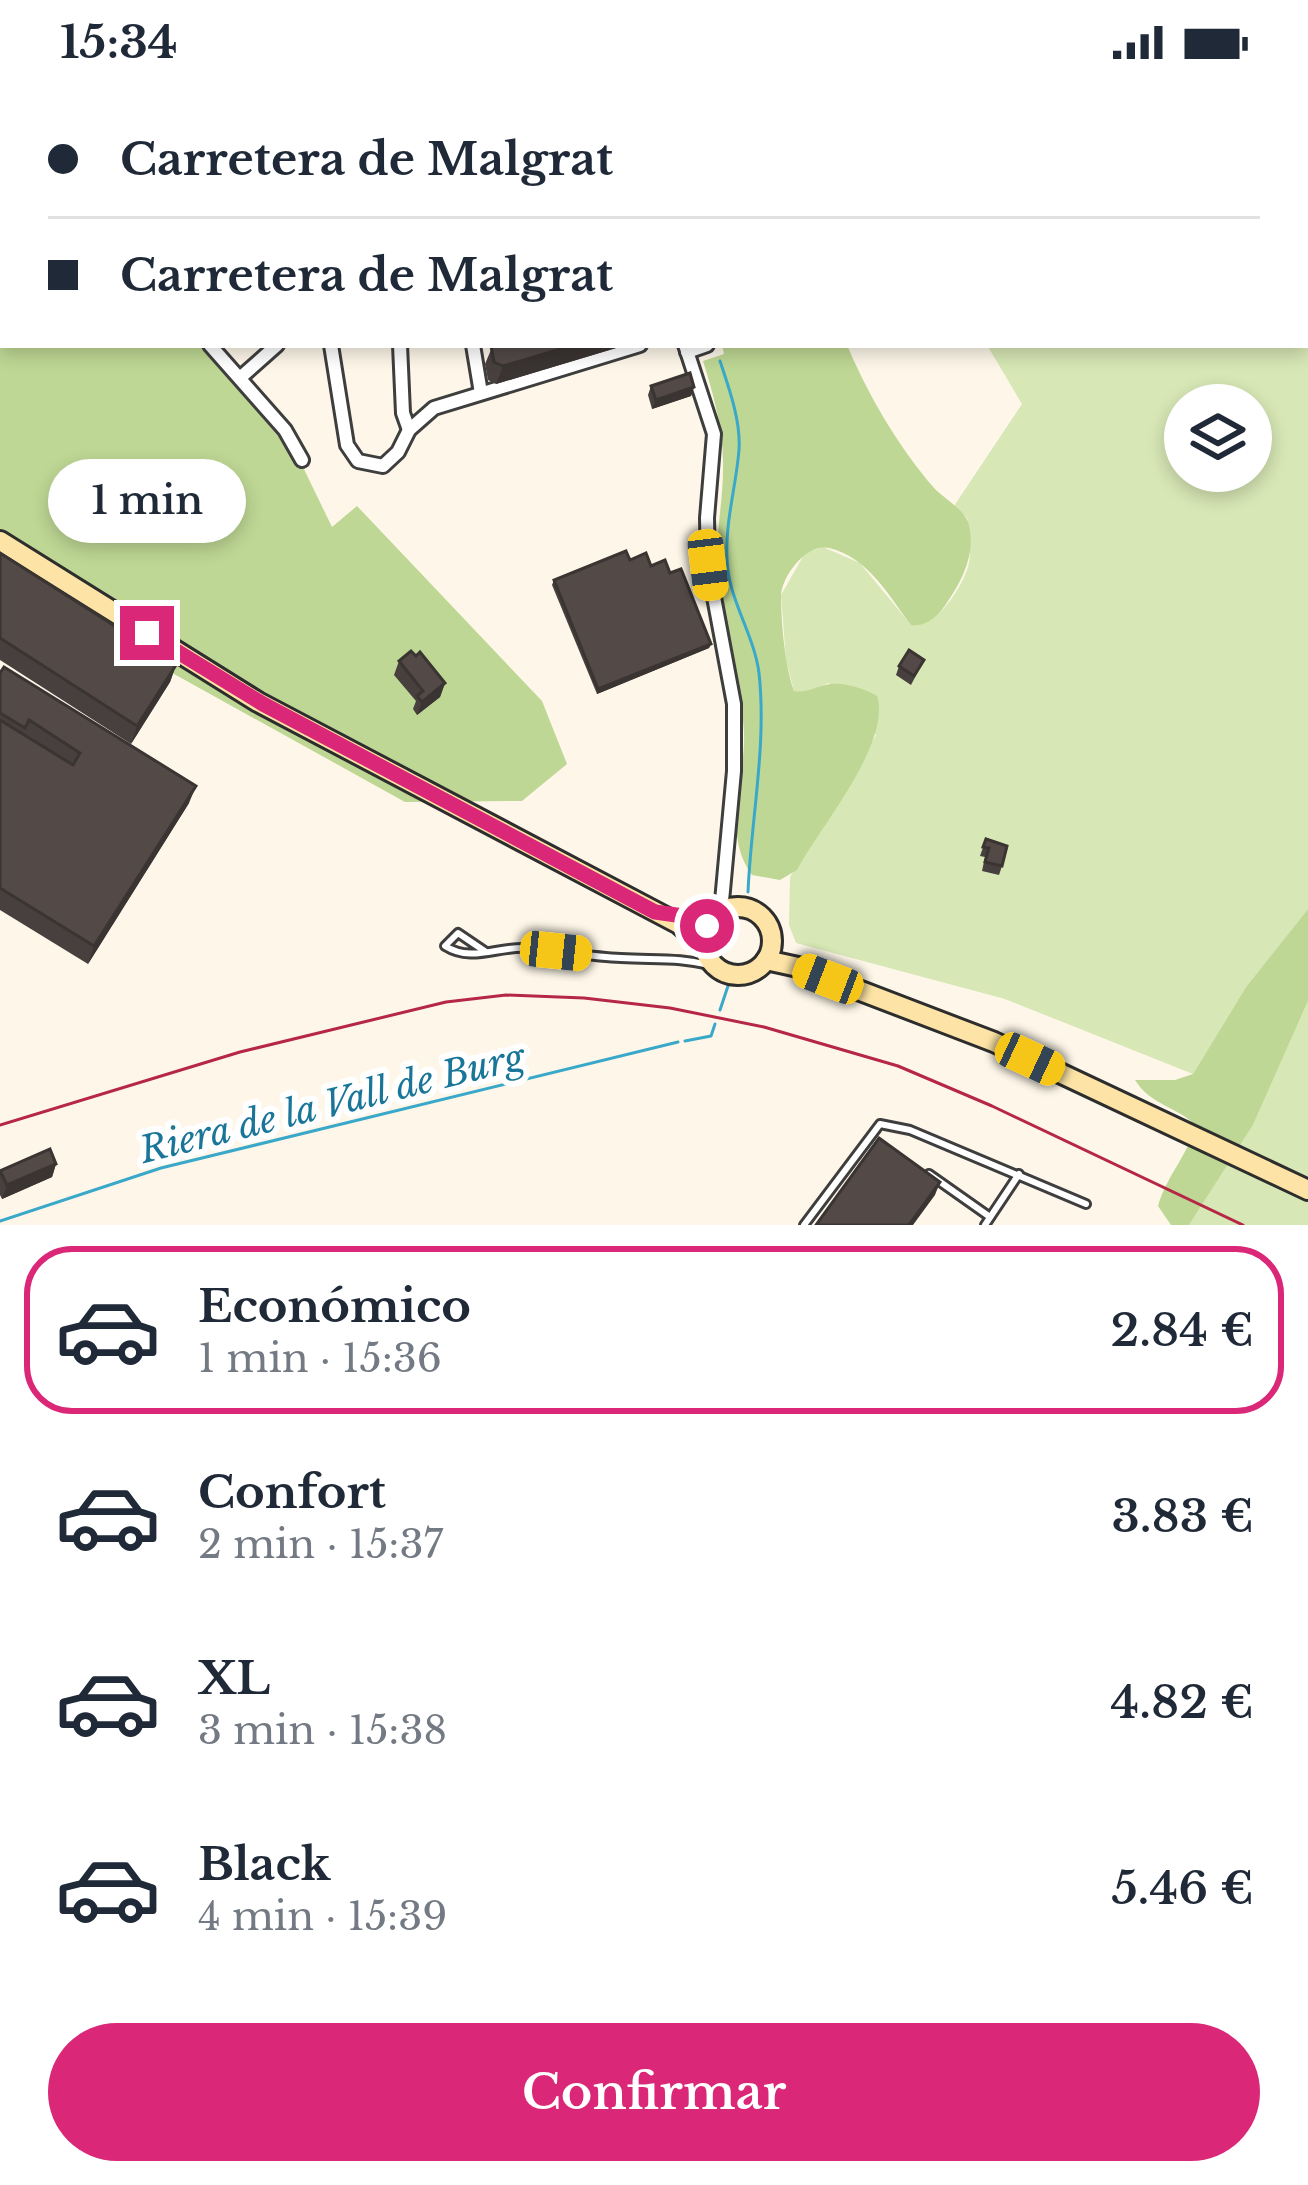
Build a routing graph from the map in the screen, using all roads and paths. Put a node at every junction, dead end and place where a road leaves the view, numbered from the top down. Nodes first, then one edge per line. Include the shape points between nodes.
1 (213, 348) edge
2 (274, 348) edge
3 (331, 348) edge
4 (400, 348) edge
5 (474, 348) edge
6 (630, 348) edge
7 (686, 348) edge
8 (241, 377) junction
9 (481, 393) junction
10 (410, 430) junction
11 (302, 460) dead end
12 (0, 541) edge
13 (655, 912) junction
14 (722, 913) junction
15 (704, 947) junction
16 (486, 952) junction
17 (769, 952) junction
18 (715, 966) junction
19 (872, 1135) junction
20 (889, 1147) edge
21 (922, 1170) edge
22 (1019, 1174) junction
23 (1308, 1190) edge
24 (1086, 1204) dead end
25 (988, 1221) edge
26 (804, 1225) edge

1 - 8 street
2 - 8 street
3 - 10 street via 347,445 358,461 382,466
4 - 10 street
5 - 9 street
6 - 9 street
7 - 14 street via 714,434 708,565 734,704
8 - 11 street
9 - 10 street via 434,408
12 - 13 street via 258,702
13 - 14 street
13 - 15 street
14 - 15 street
14 - 17 street via 748,909 764,920
15 - 18 street
16 - 16 lane via 459,955 445,946 458,933
16 - 18 lane via 680,957
17 - 18 street via 741,975
17 - 23 street via 994,1042
19 - 20 lane
19 - 22 lane via 880,1124 910,1130
19 - 26 lane
21 - 25 lane
22 - 24 lane
22 - 25 lane

